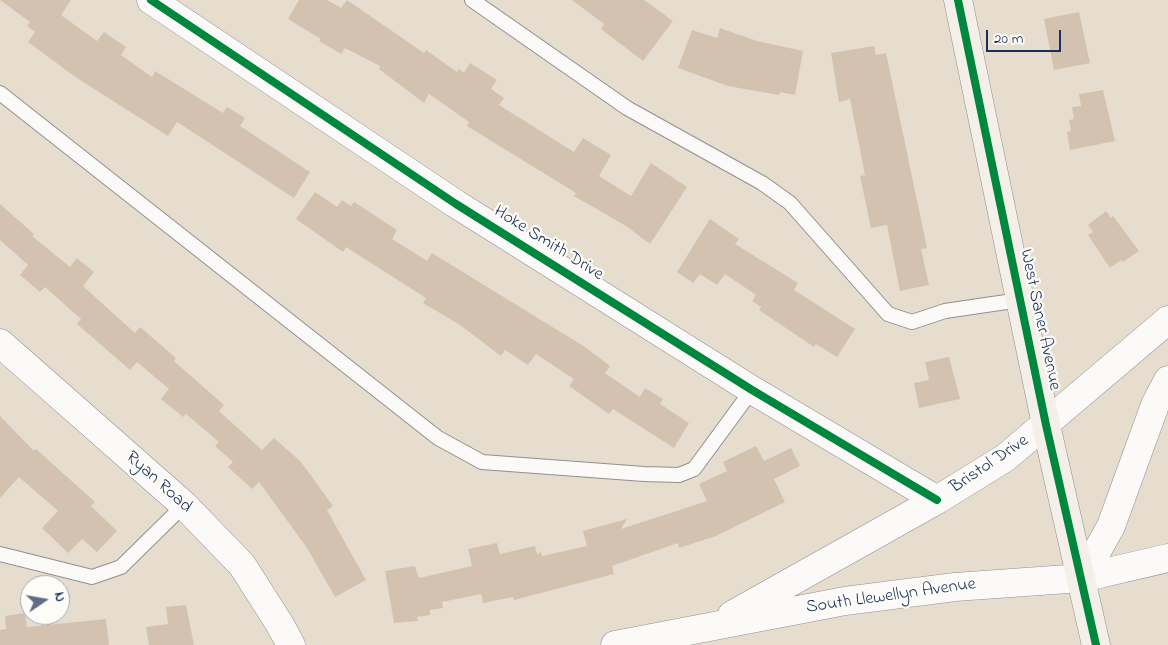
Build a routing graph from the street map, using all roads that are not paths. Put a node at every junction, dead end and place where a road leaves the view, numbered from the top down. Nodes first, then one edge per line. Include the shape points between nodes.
1 (150, 0) edge
2 (472, 0) edge
3 (958, 0) edge
4 (0, 92) edge
5 (1020, 300) junction
6 (1168, 320) edge
7 (0, 343) edge
8 (1168, 380) edge
9 (752, 390) junction
10 (1046, 425) junction
11 (937, 500) junction
12 (184, 505) junction
13 (0, 554) edge
14 (1168, 558) edge
15 (1082, 578) junction
16 (714, 626) junction
17 (291, 645) edge
18 (615, 645) edge
19 (1096, 645) edge

1 - 9 street, Hoke Smith Drive via 456,204
2 - 5 lane via 627,108 762,183 790,203 888,314 912,322 945,311
3 - 5 street, West Saner Avenue
4 - 9 lane via 438,438 482,462 679,475 694,468
5 - 10 street, West Saner Avenue
6 - 10 street, Bristol Drive
7 - 12 street, Ryan Road
8 - 15 street via 1155,405 1111,526
9 - 11 street, Hoke Smith Drive
10 - 11 street, Bristol Drive via 1005,458
10 - 15 street, West Saner Avenue
11 - 16 street, Bristol Drive
12 - 13 lane via 121,567 92,577
12 - 17 street, Ryan Road via 242,565
14 - 15 street, South Llewellyn Avenue
15 - 16 street, South Llewellyn Avenue via 955,587 855,599
15 - 19 street, West Saner Avenue
16 - 18 street, South Llewellyn Avenue

